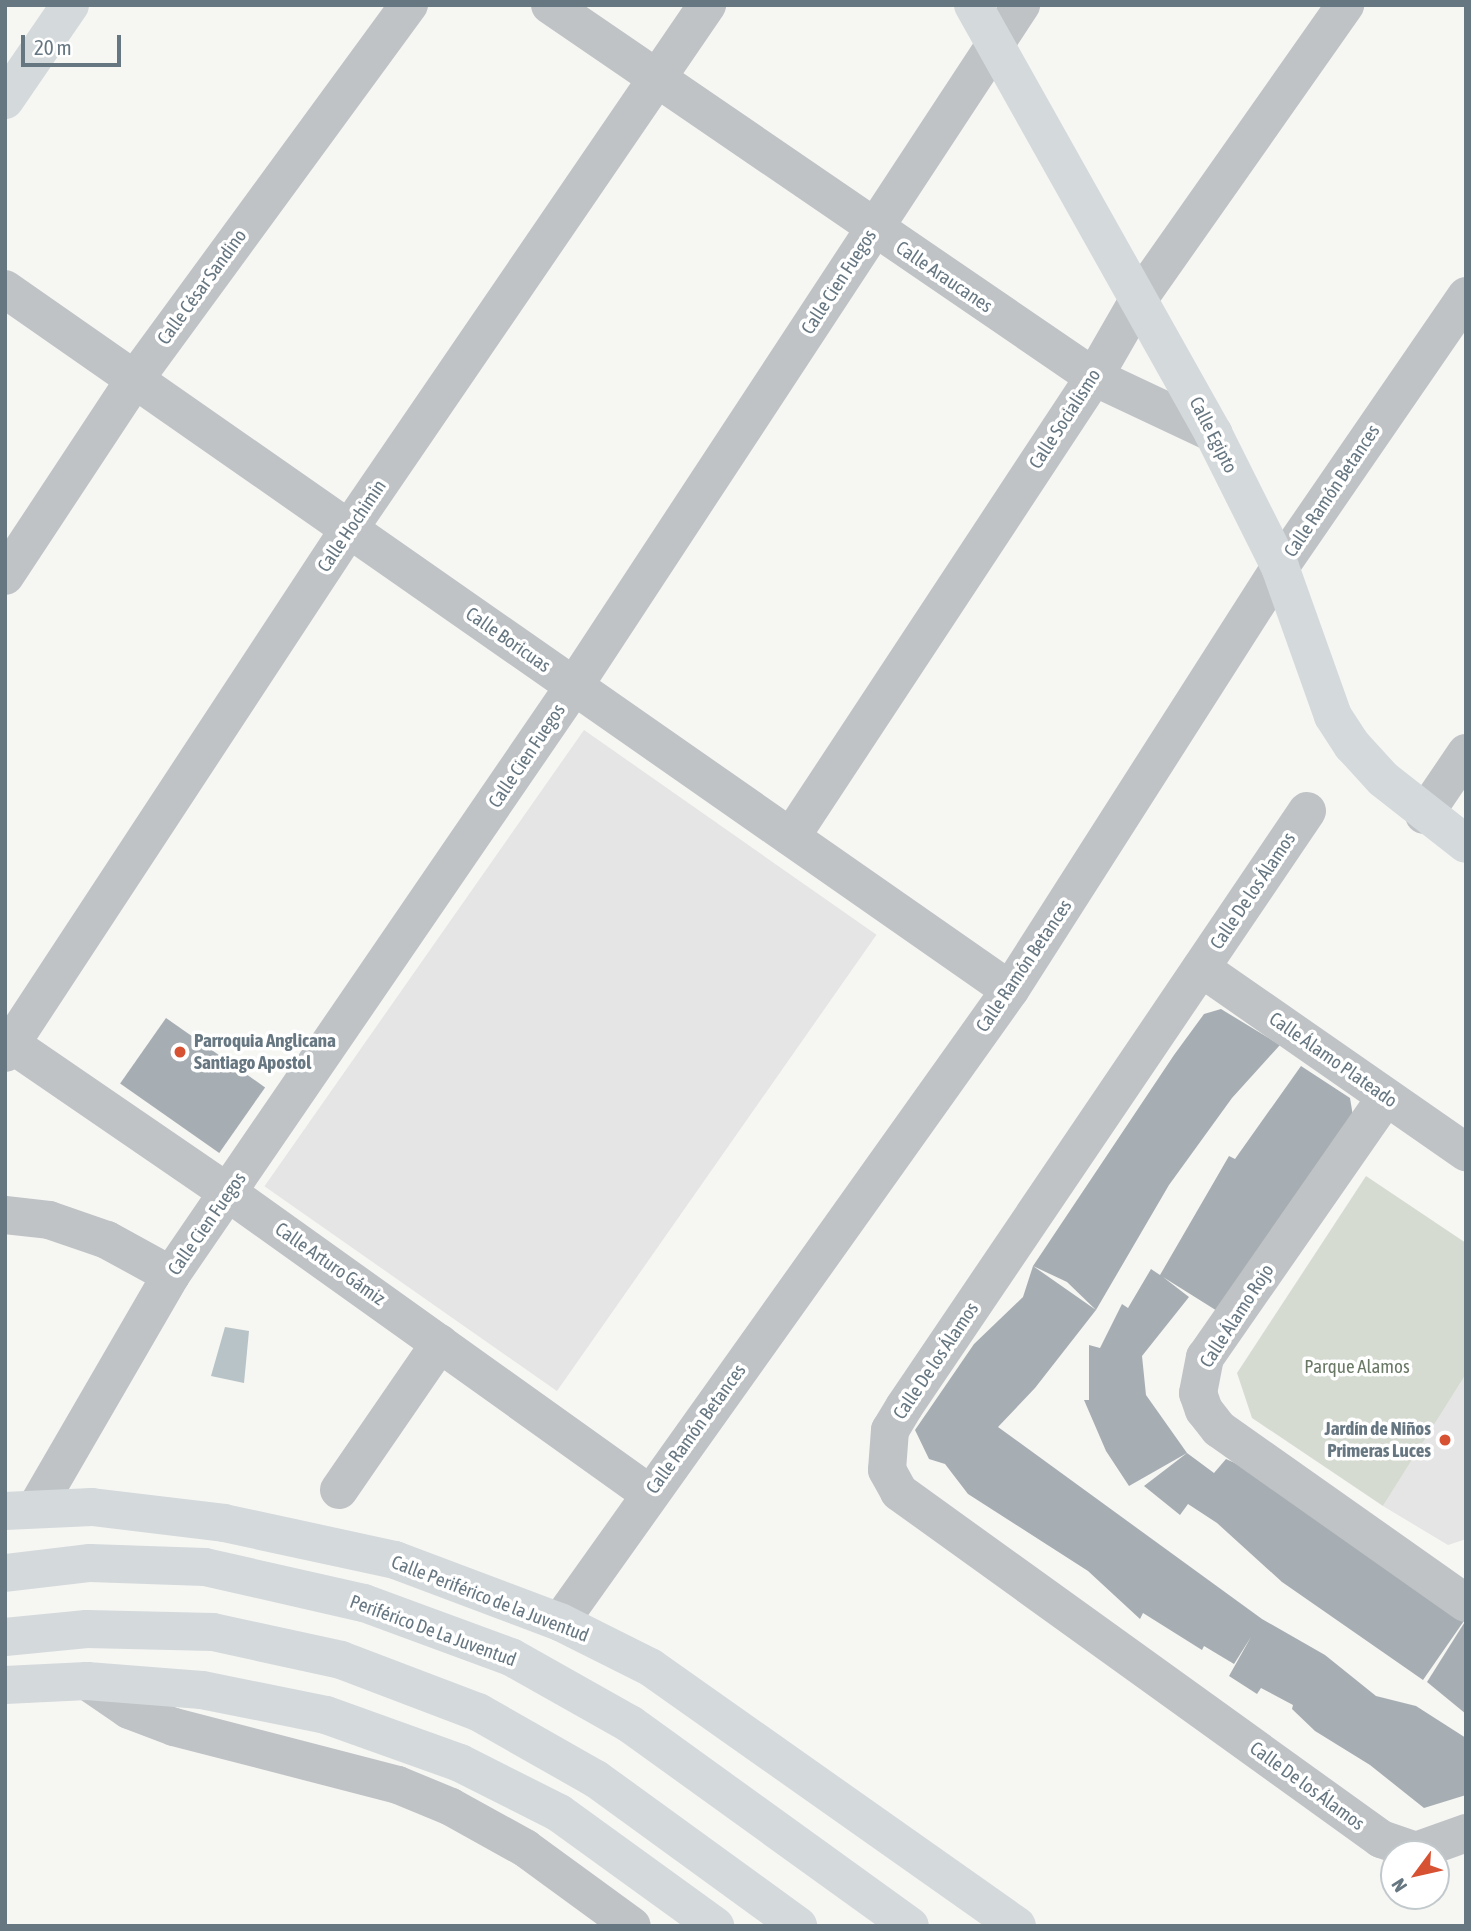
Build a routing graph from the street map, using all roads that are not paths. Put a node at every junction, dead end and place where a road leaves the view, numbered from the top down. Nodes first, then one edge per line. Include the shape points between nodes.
1 (71, 5) edge
2 (409, 5) edge
3 (550, 5) edge
4 (707, 5) edge
5 (973, 5) edge
6 (1021, 5) edge
7 (1345, 5) edge
8 (995, 42) junction
9 (656, 77) junction
10 (5, 100) edge
11 (873, 230) junction
12 (5, 289) edge
13 (1140, 297) junction
14 (1461, 314) edge
15 (1094, 377) junction
16 (135, 379) junction
17 (1213, 433) junction
18 (349, 529) junction
19 (1280, 567) junction
20 (5, 576) edge
21 (574, 686) junction
22 (1466, 752) edge
23 (1307, 811) dead end
24 (1424, 815) junction
25 (791, 837) junction
26 (1466, 844) edge
27 (1201, 968) junction
28 (1010, 990) junction
29 (7, 1046) edge
30 (1386, 1097) junction
31 (1466, 1152) edge
32 (230, 1194) junction
33 (5, 1215) edge
34 (171, 1275) junction
35 (440, 1343) junction
36 (339, 1490) dead end
37 (650, 1494) junction
38 (21, 1510) edge
39 (5, 1573) edge
40 (1460, 1592) edge
41 (560, 1622) junction
42 (5, 1637) edge
43 (87, 1681) junction
44 (5, 1685) edge
45 (412, 1746) junction
46 (398, 1785) junction
47 (1466, 1833) edge
48 (632, 1926) edge
49 (715, 1926) edge
50 (798, 1926) edge
51 (911, 1926) edge
52 (1017, 1926) edge

1 - 10 main road
2 - 16 street, Calle César Sandino
3 - 9 street, Calle Araucanes
4 - 9 street, Calle Hochimin
5 - 8 main road, Calle Egipto
6 - 8 street, Calle Cien Fuegos
7 - 13 street, Calle Socialismo
8 - 11 street, Calle Cien Fuegos
8 - 13 main road, Calle Egipto
9 - 11 street, Calle Araucanes
9 - 18 street, Calle Hochimin
11 - 15 street, Calle Araucanes
11 - 21 street, Calle Cien Fuegos
12 - 16 street, Calle Boricuas
13 - 15 street, Calle Socialismo
13 - 17 main road, Calle Egipto
14 - 19 street, Calle Ramón Betances
15 - 17 street, Calle Araucanes
15 - 25 street, Calle Socialismo
16 - 18 street, Calle Boricuas
16 - 20 street, Calle César Sandino
17 - 19 main road, Calle Egipto
18 - 21 street, Calle Boricuas
18 - 29 street, Calle Hochimin
19 - 24 main road, Calle Egipto via 1333,716 1352,745
19 - 28 street, Calle Ramón Betances
21 - 25 street, Calle Boricuas
21 - 32 street, Calle Cien Fuegos
22 - 24 street
23 - 27 street, Calle De los Álamos
24 - 26 main road, Calle Egipto
25 - 28 street, Calle Boricuas
27 - 30 street, Calle Álamo Plateado
27 - 47 street, Calle De los Álamos via 904,1407 890,1430 887,1469 899,1492 1381,1839 1416,1852
28 - 37 street, Calle Ramón Betances
29 - 32 street, Calle Arturo Gámiz
30 - 31 street, Calle Álamo Plateado
30 - 40 street, Calle Álamo Rojo via 1205,1357 1198,1393 1219,1429
32 - 34 street, Calle Cien Fuegos
32 - 35 street, Calle Arturo Gámiz
33 - 34 street via 49,1220 107,1240
34 - 38 street, Calle Cien Fuegos
35 - 36 street
35 - 37 street, Calle Arturo Gámiz
37 - 41 street, Calle Ramón Betances
38 - 41 main road, Calle Periférico de la Juventud via 92,1507 224,1523 396,1560
39 - 51 main road, Periférico De La Juventud via 90,1563 205,1567 364,1603 511,1657 631,1724
41 - 52 main road, Calle Periférico de la Juventud via 650,1667
42 - 50 main road via 87,1629 212,1632 341,1660 478,1712 596,1779
43 - 44 main road
43 - 45 main road via 239,1697 326,1715
43 - 46 street via 130,1710 174,1727
45 - 46 street
45 - 49 main road via 460,1763 559,1813
46 - 48 street via 525,1848

